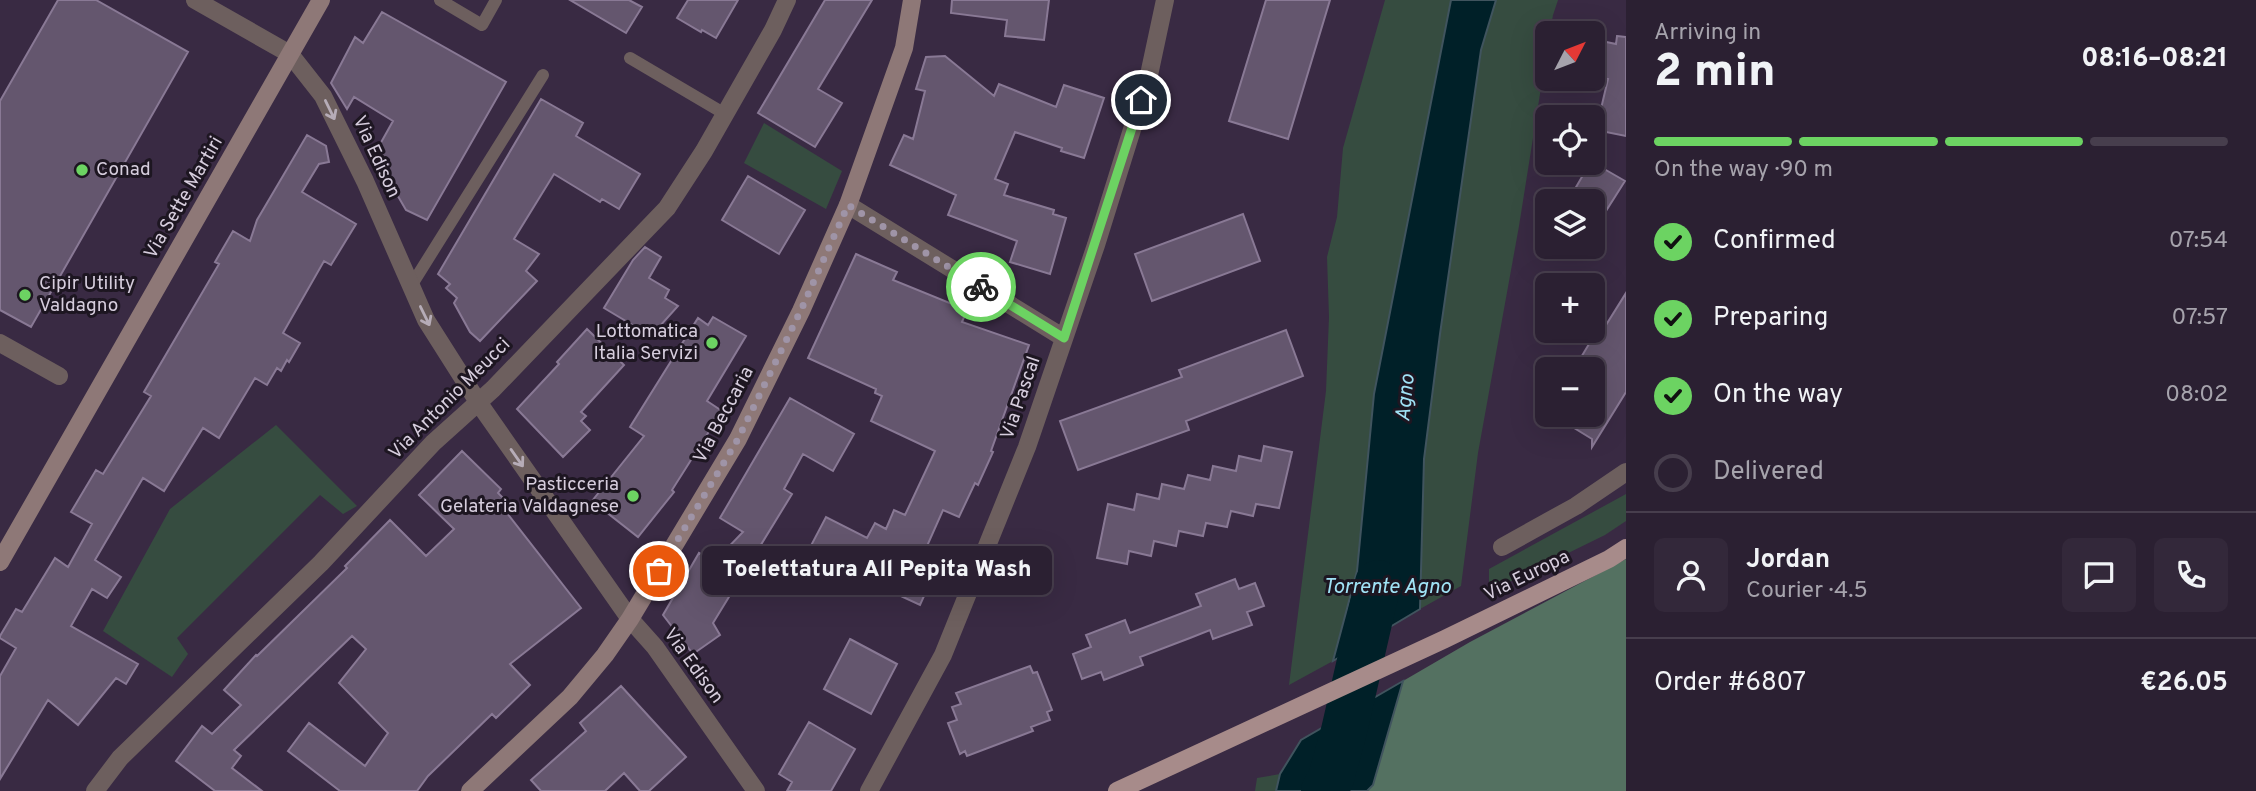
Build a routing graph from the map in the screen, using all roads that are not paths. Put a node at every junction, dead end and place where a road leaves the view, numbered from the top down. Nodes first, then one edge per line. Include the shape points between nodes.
1 (195, 0) edge
2 (321, 0) edge
3 (440, 0) edge
4 (496, 0) edge
5 (787, 0) edge
6 (912, 0) edge
7 (1165, 0) edge
8 (290, 54) junction
9 (630, 58) dead end
10 (543, 75) dead end
11 (725, 114) junction
12 (848, 205) junction
13 (411, 286) junction
14 (1064, 338) junction
15 (0, 343) edge
16 (59, 376) dead end
17 (478, 402) junction
18 (1626, 472) edge
19 (1503, 547) dead end
20 (1626, 548) edge
21 (0, 562) edge
22 (630, 619) junction
23 (95, 791) edge
24 (470, 791) edge
25 (756, 791) edge
26 (869, 791) edge
27 (1117, 791) edge

1 - 8 street
2 - 8 street, Via Sette Martiri
3 - 4 lane via 482,25
5 - 11 street, Via Antonio Meucci
6 - 12 street, Via Beccaria via 904,48
7 - 14 street, Via Pascal via 1149,75
8 -> 13 street, Via Edison via 323,96
8 - 21 street, Via Sette Martiri
9 - 11 lane
10 - 13 lane
11 - 17 street, Via Antonio Meucci via 667,208
12 - 14 street
12 - 22 street, Via Beccaria via 738,439
13 -> 17 street, Via Edison via 426,320
14 - 26 street, Via Pascal via 1027,447 943,655
15 - 16 street
17 -> 22 street, Via Edison
17 - 23 street, Via Antonio Meucci via 120,758
18 - 19 street
20 - 27 main road, Via Europa via 1445,639
22 - 24 street, Via Beccaria via 570,697
22 - 25 street, Via Edison via 655,647

